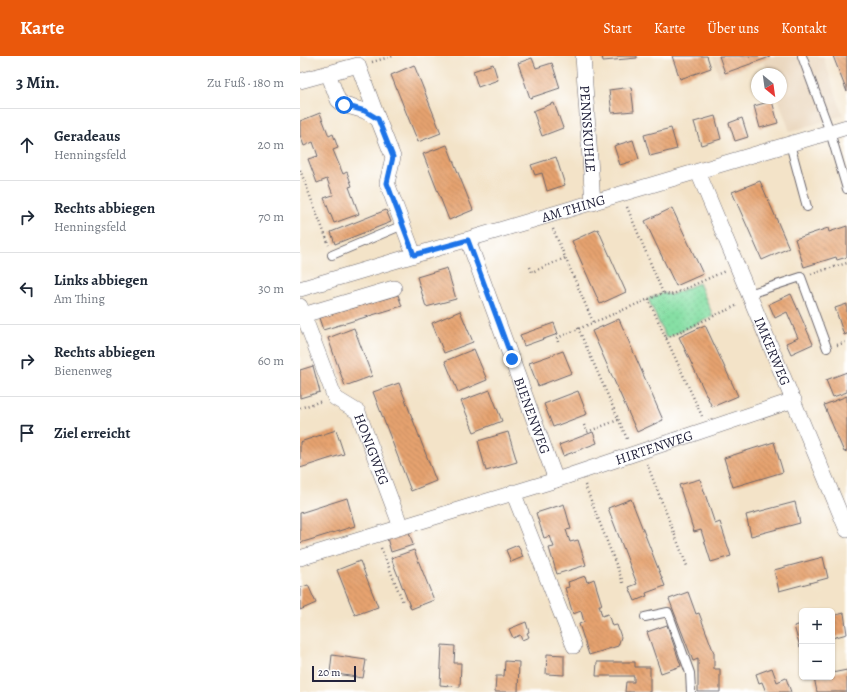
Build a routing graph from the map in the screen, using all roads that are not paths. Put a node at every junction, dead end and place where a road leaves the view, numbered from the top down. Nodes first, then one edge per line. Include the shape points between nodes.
1 (583, 56) edge
2 (802, 56) edge
3 (328, 74) junction
4 (300, 81) edge
5 (378, 119) junction
6 (847, 127) edge
7 (830, 132) junction
8 (790, 144) junction
9 (698, 172) junction
10 (847, 189) edge
11 (593, 203) junction
12 (806, 207) dead end
13 (403, 226) junction
14 (468, 240) junction
15 (332, 255) road end
16 (414, 255) junction
17 (394, 288) dead end
18 (300, 289) edge
19 (750, 296) junction
20 (302, 310) edge
21 (827, 348) dead end
22 (794, 400) junction
23 (556, 480) junction
24 (513, 492) junction
25 (401, 527) junction
26 (847, 530) edge
27 (300, 558) edge
28 (645, 617) dead end
29 (574, 646) dead end
30 (691, 692) edge

1 - 11 street, PENNSKUHLE
2 - 7 lane
3 - 4 street
3 - 5 street via 338,100
3 - 5 street via 358,65
5 - 13 street via 393,157 387,183
6 - 7 street, AM THING
7 - 8 street, AM THING
7 - 10 lane
8 - 9 street, AM THING
8 - 12 lane
9 - 11 street, AM THING
9 - 19 street, IMKERWEG
11 - 14 street, AM THING
13 - 15 lane
13 - 16 street
14 - 16 street, AM THING
14 - 23 street, BIENENWEG
16 - 18 street, AM THING
17 - 20 street
19 - 21 lane via 801,277
19 - 22 street, IMKERWEG
20 - 25 street, HONIGWEG via 335,398 358,412
22 - 23 street, HIRTENWEG
22 - 26 street, IMKERWEG
23 - 24 street, HIRTENWEG
24 - 25 street, HIRTENWEG
24 - 29 street
25 - 27 street, HIRTENWEG
28 - 30 lane via 668,612 690,673

